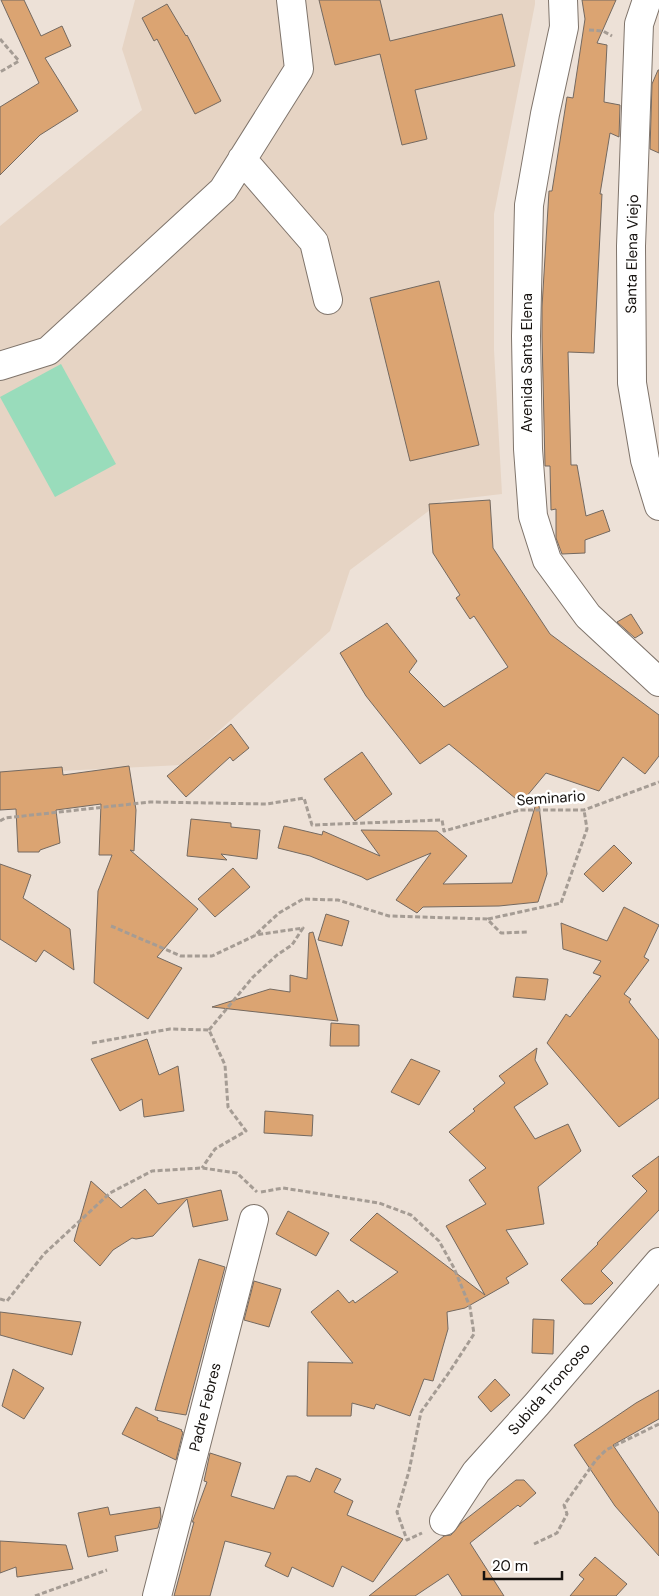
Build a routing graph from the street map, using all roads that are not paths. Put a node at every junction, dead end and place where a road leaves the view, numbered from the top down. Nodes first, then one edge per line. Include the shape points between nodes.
1 (291, 0) edge
2 (563, 0) edge
3 (648, 0) edge
4 (242, 159) junction
5 (328, 300) dead end
6 (0, 366) edge
7 (659, 506) edge
8 (659, 682) edge
9 (254, 1219) dead end
10 (659, 1262) edge
11 (444, 1521) road end
12 (156, 1596) edge

1 - 4 street via 299,69
2 - 8 street, Avenida Santa Elena via 564,27 529,204 526,336 533,516 547,560 588,616
3 - 7 street, Santa Elena Viejo via 639,24 630,246 632,383 645,460
4 - 5 street via 314,242
4 - 6 street via 223,190 48,351
9 - 12 street, Padre Febres
10 - 11 street, Subida Troncoso via 476,1472

